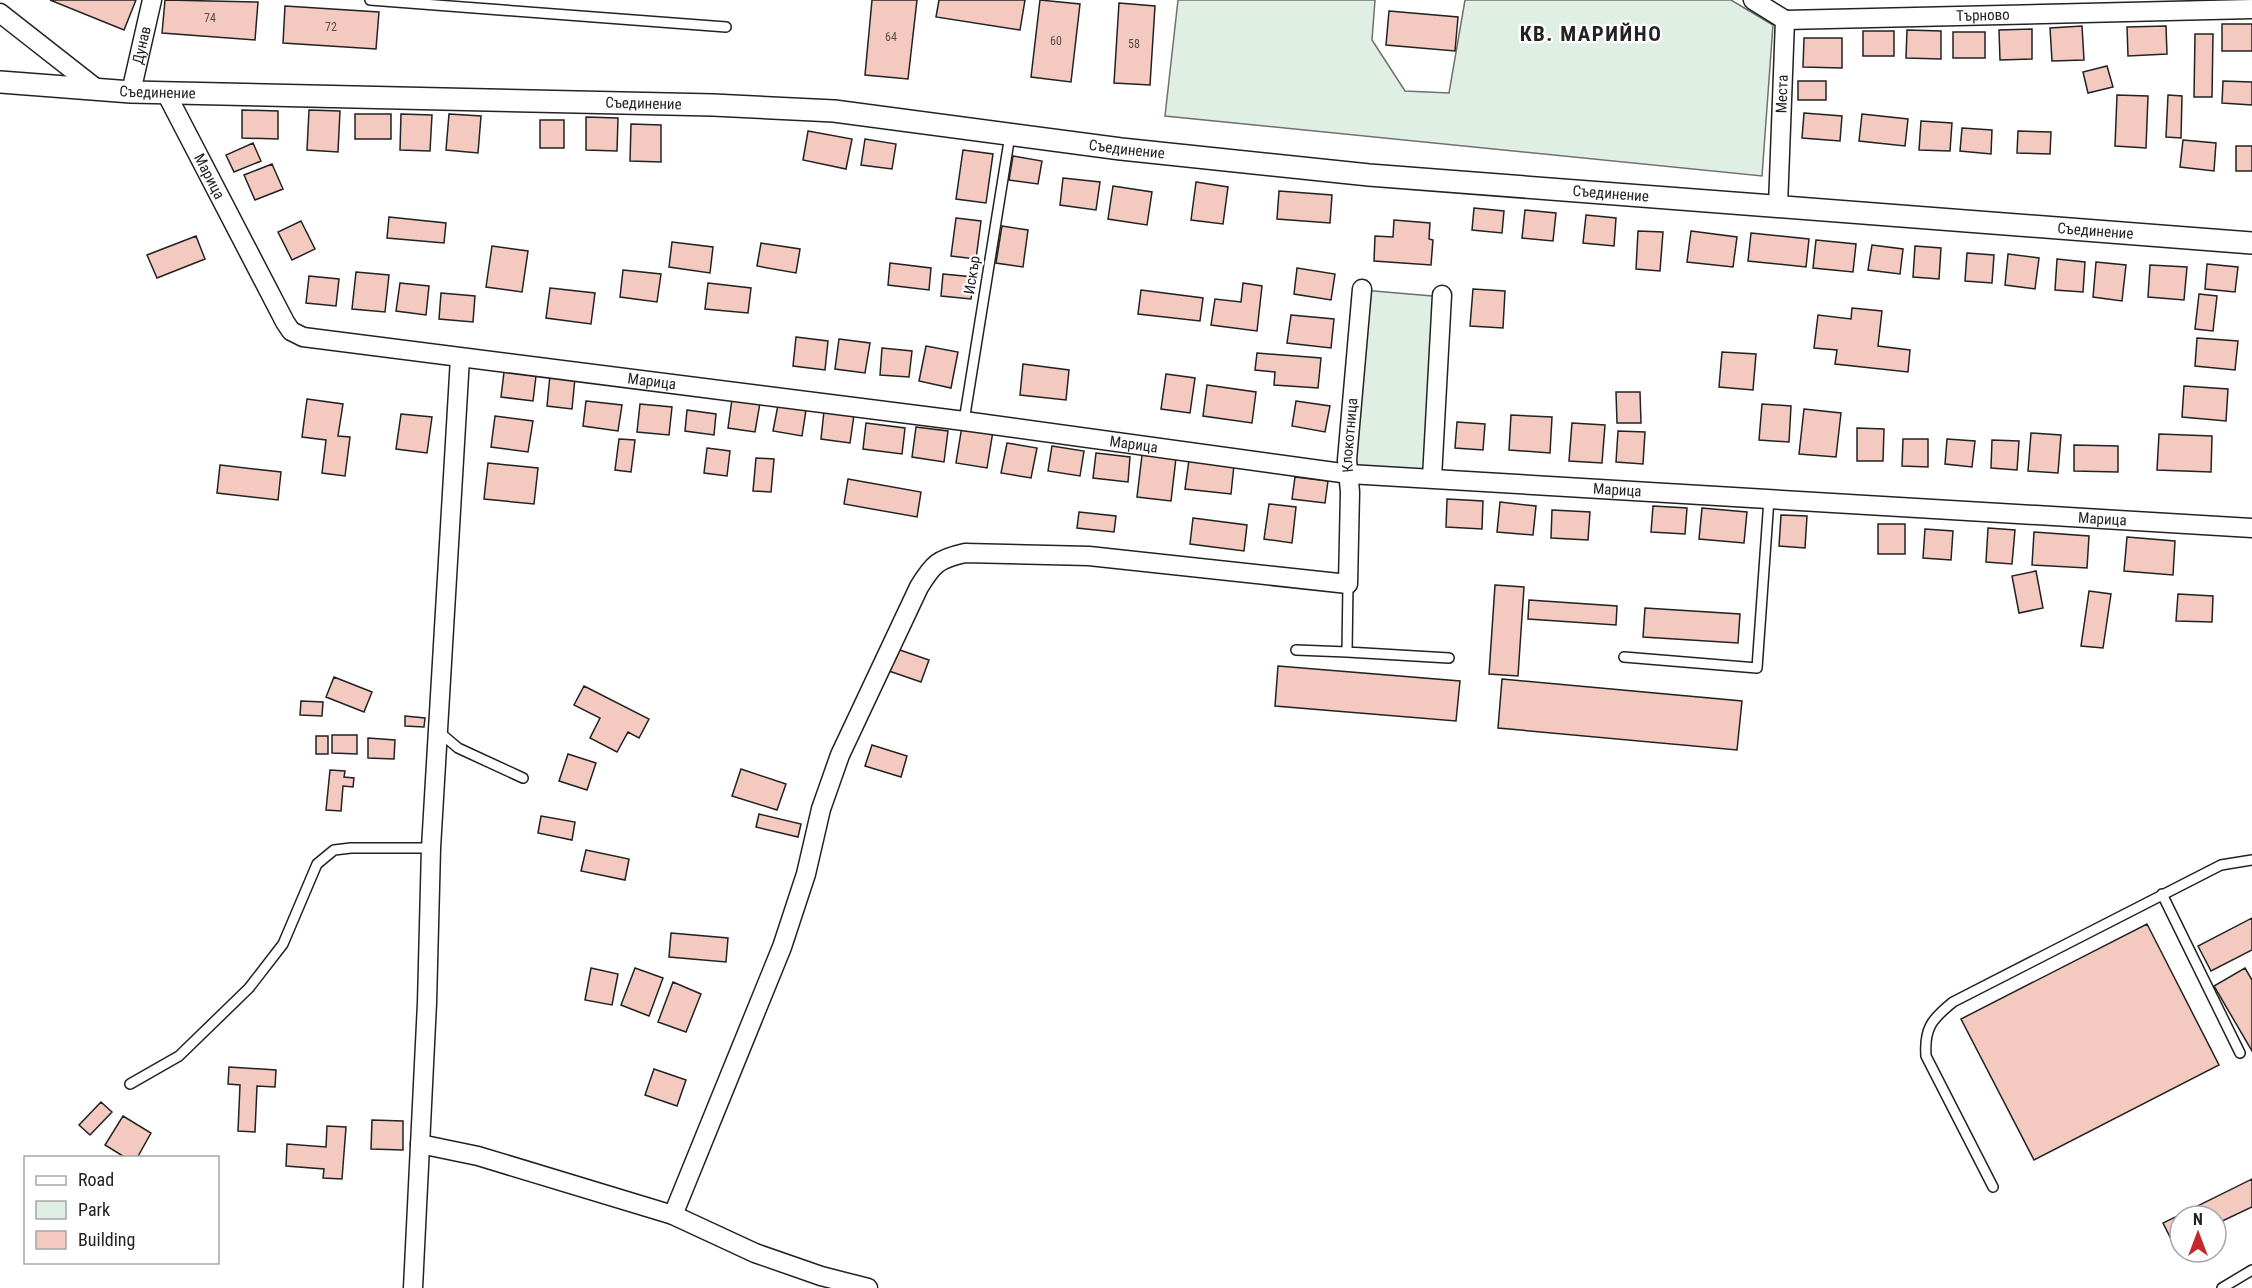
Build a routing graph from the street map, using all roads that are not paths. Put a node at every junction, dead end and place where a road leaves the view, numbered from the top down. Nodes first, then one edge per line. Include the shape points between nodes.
1 (152, 0) edge
2 (370, 0) edge
3 (1753, 0) edge
4 (2252, 9) edge
5 (0, 13) edge
6 (1785, 20) junction
7 (726, 27) dead end
8 (0, 82) edge
9 (97, 89) junction
10 (131, 92) junction
11 (166, 93) junction
12 (1010, 135) junction
13 (1778, 206) junction
14 (2252, 243) edge
15 (1362, 289) dead end
16 (1442, 295) dead end
17 (460, 358) junction
18 (964, 421) junction
19 (1349, 474) junction
20 (1432, 478) junction
21 (1769, 499) junction
22 (2252, 528) edge
23 (1348, 584) junction
24 (1296, 650) dead end
25 (1347, 652) junction
26 (1624, 657) dead end
27 (1449, 658) dead end
28 (438, 731) junction
29 (523, 778) dead end
30 (431, 849) junction
31 (2252, 860) edge
32 (2163, 894) junction
33 (2240, 1053) dead end
34 (130, 1084) dead end
35 (420, 1144) junction
36 (1993, 1186) dead end
37 (673, 1215) junction
38 (2252, 1270) edge
39 (413, 1288) edge
40 (868, 1288) edge
41 (2222, 1288) edge

1 - 10 street, Дунав
2 - 7 lane
3 - 6 street
4 - 6 street, Търново
5 - 9 street
6 - 13 street, Места
8 - 9 street, Съединение
9 - 10 street, Съединение
10 - 11 street, Съединение
11 - 12 street, Съединение via 834,111
11 - 17 street, Марица via 291,331 303,337
12 - 13 street, Съединение via 1333,172
12 - 18 lane, Искър
13 - 14 street, Съединение
15 - 19 street, Клокотница
16 - 20 street
17 - 18 street, Марица
17 - 28 street
18 - 19 street, Марица
19 - 20 street, Марица
19 - 23 street, Клокотница
20 - 21 street, Марица
21 - 22 street, Марица
21 - 26 lane via 1757,668
23 - 25 lane
23 - 37 street via 1089,556 965,554 946,557 932,566 840,755 783,947
24 - 25 lane
25 - 27 lane
28 - 29 lane via 458,748
28 - 30 street
30 - 34 lane via 334,850 317,864 283,944 249,988 179,1056
30 - 35 street
31 - 32 lane via 2221,865
32 - 33 lane
32 - 36 lane via 1953,1002 1929,1027 1926,1056
35 - 37 street via 478,1156
35 - 39 street
37 - 40 street via 755,1253
38 - 41 lane

